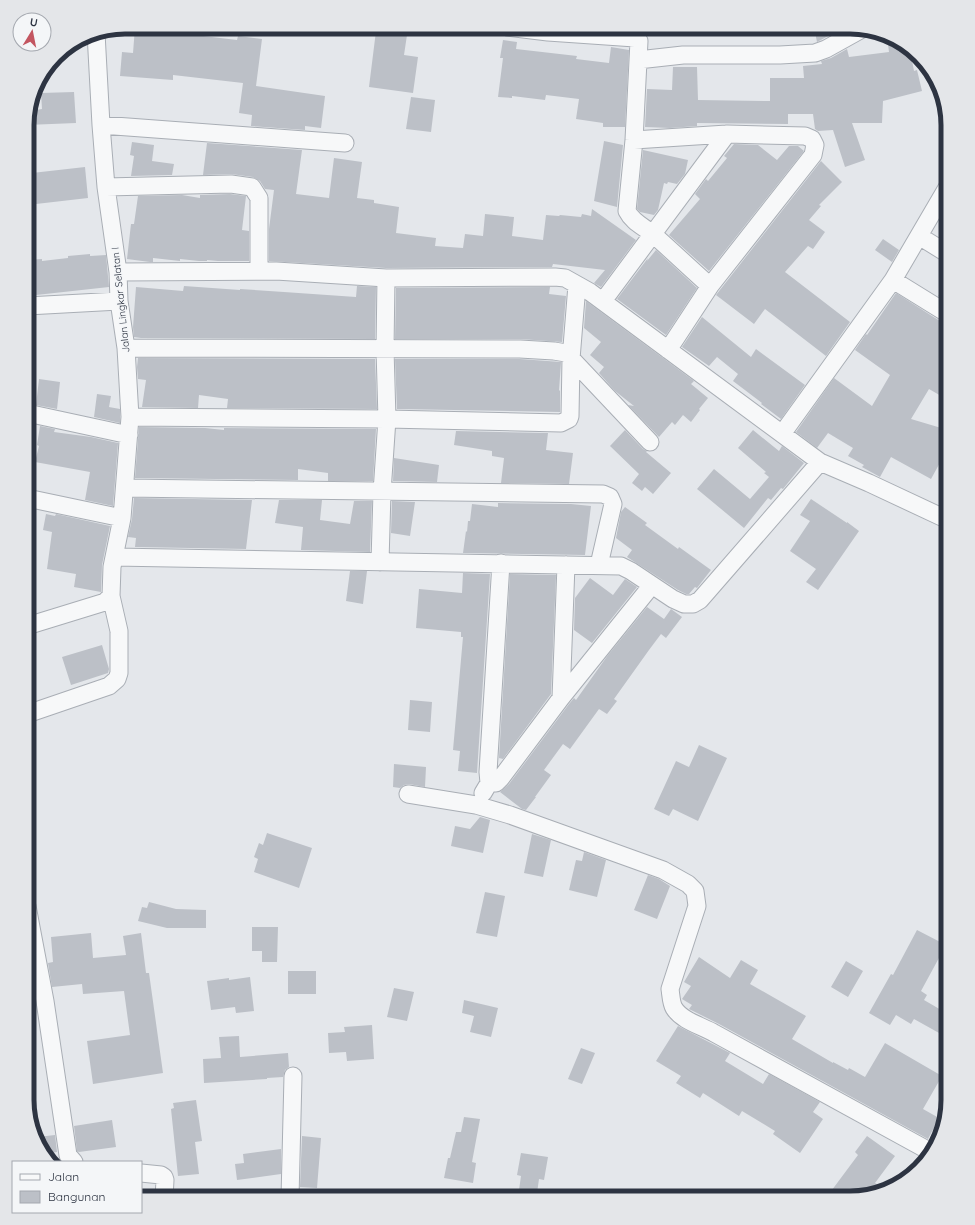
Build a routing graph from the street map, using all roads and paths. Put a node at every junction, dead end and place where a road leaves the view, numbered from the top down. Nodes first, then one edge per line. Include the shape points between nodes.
1 (577, 34) edge
2 (843, 34) edge
3 (96, 39) edge
4 (638, 60) junction
5 (101, 125) junction
6 (727, 134) junction
7 (634, 140) junction
8 (345, 143) dead end
9 (106, 187) junction
10 (941, 198) edge
11 (653, 234) junction
12 (919, 236) junction
13 (941, 250) edge
14 (259, 271) junction
15 (118, 272) junction
16 (386, 278) junction
17 (893, 280) junction
18 (577, 285) junction
19 (710, 286) junction
20 (118, 301) junction
21 (603, 301) junction
22 (34, 306) edge
23 (941, 310) edge
24 (126, 348) junction
25 (385, 349) junction
26 (668, 350) junction
27 (571, 358) junction
28 (34, 415) edge
29 (130, 417) junction
30 (387, 419) junction
31 (782, 434) junction
32 (129, 435) junction
33 (650, 442) dead end
34 (820, 462) junction
35 (125, 488) junction
36 (382, 492) junction
37 (34, 499) edge
38 (941, 517) edge
39 (122, 518) junction
40 (113, 562) junction
41 (380, 562) junction
42 (501, 563) junction
43 (566, 565) junction
44 (600, 565) junction
45 (652, 585) junction
46 (111, 596) junction
47 (34, 624) edge
48 (561, 698) junction
49 (34, 712) edge
50 (489, 783) junction
51 (408, 794) dead end
52 (476, 805) junction
53 (34, 943) edge
54 (293, 1076) dead end
55 (927, 1150) edge
56 (73, 1161) edge
57 (142, 1173) edge
58 (164, 1191) edge
59 (290, 1191) edge

1 - 4 street via 635,38 639,41
2 - 4 street via 826,49 815,52 780,55 683,55
3 - 5 street, Jalan Lingkar Selatan I
4 - 7 street
5 - 8 street
5 - 9 street, Jalan Lingkar Selatan I
6 - 7 street
6 - 11 street
6 - 19 street via 805,136 812,139 815,145 813,155
7 - 11 street via 627,212 638,224
9 - 14 street via 231,184 252,187 259,198
9 - 15 street, Jalan Lingkar Selatan I
10 - 12 street
11 - 19 street
11 - 21 street
12 - 13 street
12 - 17 street
14 - 15 street
14 - 16 street
15 - 20 street, Jalan Lingkar Selatan I
16 - 18 street via 555,277 565,278
16 - 25 street
17 - 23 street
17 - 31 street
18 - 21 street
18 - 27 street
19 - 26 street
20 - 22 street
20 - 24 street, Jalan Lingkar Selatan I
21 - 26 street
24 - 25 street
24 - 29 street, Jalan Lingkar Selatan I
25 - 27 street via 520,349 566,353
25 - 30 street
26 - 31 street
27 - 30 street via 570,416 561,423
27 - 33 street
28 - 32 street
29 - 30 street
29 - 32 street, Jalan Lingkar Selatan I
30 - 36 street
31 - 34 street
32 - 35 street, Jalan Lingkar Selatan I
34 - 38 street
34 - 45 street via 700,600 693,604 684,604
35 - 36 street
35 - 39 street, Jalan Lingkar Selatan I
36 - 41 street
36 - 44 street via 603,494 610,497 612,504
37 - 39 street
39 - 40 street, Jalan Lingkar Selatan I
40 - 41 street
40 - 46 street, Jalan Lingkar Selatan I
41 - 42 street
42 - 43 street
42 - 50 street
43 - 44 street
43 - 48 street
44 - 45 street via 621,566
45 - 48 street
46 - 47 street via 105,602
46 - 49 street, Jalan Lingkar Selatan I via 119,632 117,679 109,686
48 - 50 street via 501,778 496,783
50 - 52 street
51 - 52 street
52 - 55 street via 663,870 688,884 694,891 697,906 670,990 674,1008 683,1017
53 - 56 street via 68,1155
54 - 59 street
57 - 58 street via 164,1177

